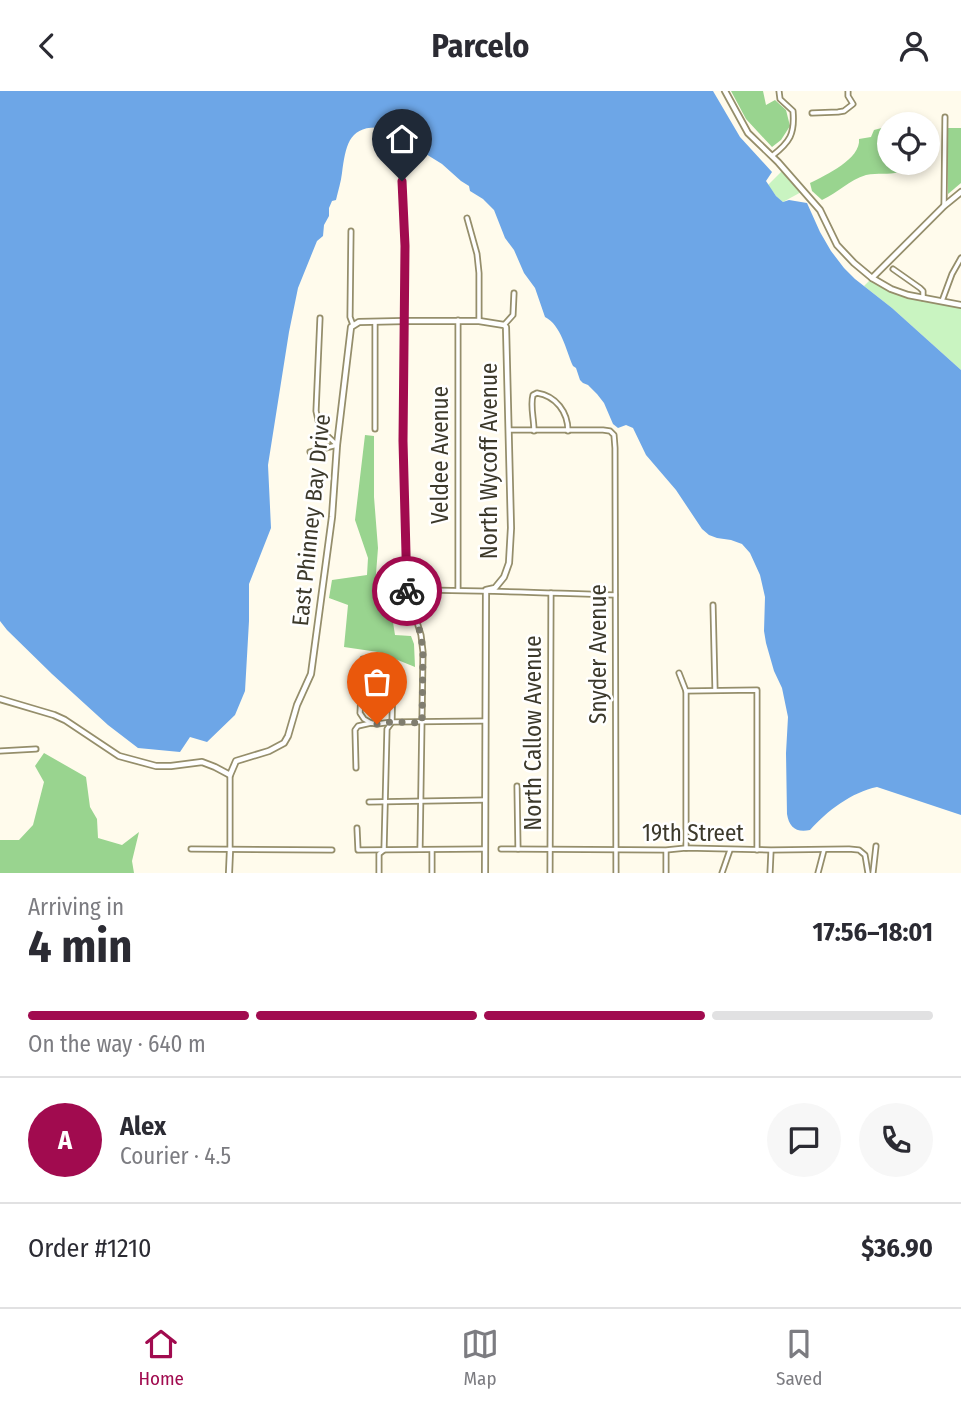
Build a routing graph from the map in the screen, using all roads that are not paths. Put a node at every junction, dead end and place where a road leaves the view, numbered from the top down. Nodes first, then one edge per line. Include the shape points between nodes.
1 (725, 91) edge
2 (779, 91) edge
3 (848, 91) edge
4 (812, 113) dead end
5 (945, 117) dead end
6 (772, 156) junction
7 (402, 181) dead end
8 (961, 193) edge
9 (944, 206) junction
10 (467, 218) dead end
11 (351, 231) dead end
12 (961, 258) edge
13 (893, 269) dead end
14 (872, 278) junction
15 (514, 293) dead end
16 (923, 298) junction
17 (942, 300) junction
18 (961, 305) edge
19 (320, 318) dead end
20 (458, 320) junction
21 (404, 321) junction
22 (479, 321) junction
23 (376, 322) junction
24 (353, 325) junction
25 (504, 325) junction
26 (375, 429) dead end
27 (509, 431) junction
28 (534, 431) junction
29 (568, 431) junction
30 (337, 445) junction
31 (310, 452) dead end
32 (407, 590) junction
33 (458, 590) junction
34 (486, 590) junction
35 (551, 593) junction
36 (615, 595) junction
37 (713, 605) dead end
38 (363, 659) dead end
39 (393, 672) dead end
40 (679, 673) dead end
41 (715, 689) junction
42 (686, 691) junction
43 (0, 699) edge
44 (484, 720) junction
45 (391, 722) junction
46 (371, 723) junction
47 (422, 723) junction
48 (36, 750) dead end
49 (0, 751) edge
50 (356, 768) dead end
51 (230, 775) junction
52 (517, 786) dead end
53 (422, 800) junction
54 (485, 800) junction
55 (369, 802) dead end
56 (385, 802) junction
57 (357, 828) dead end
58 (876, 846) dead end
59 (686, 848) junction
60 (191, 849) dead end
61 (421, 849) junction
62 (484, 849) junction
63 (501, 849) dead end
64 (518, 849) junction
65 (550, 849) junction
66 (230, 850) junction
67 (332, 850) dead end
68 (384, 850) junction
69 (666, 850) junction
70 (730, 850) junction
71 (757, 850) junction
72 (771, 850) junction
73 (824, 850) junction
74 (432, 851) junction
75 (616, 851) junction
76 (229, 873) edge
77 (379, 873) edge
78 (432, 873) edge
79 (485, 873) edge
80 (550, 873) edge
81 (616, 873) edge
82 (666, 873) edge
83 (722, 873) edge
84 (770, 873) edge
85 (818, 873) edge
86 (870, 873) edge

1 - 6 street via 744,127
2 - 6 street via 780,99 793,111 794,124 791,138
3 - 4 street via 853,104 844,111
5 - 9 street
6 - 14 street via 820,210 842,251
7 - 21 street
8 - 9 street
9 - 14 street
10 - 22 street via 480,273
11 - 24 street, East Phinney Bay Drive
12 - 17 street
13 - 16 street via 920,288
14 - 16 street
15 - 25 street, North Wycoff Avenue via 513,315
16 - 17 street
17 - 18 street
19 - 30 street via 316,411 320,429
20 - 21 street
20 - 22 street
20 - 33 street, Veldee Avenue
21 - 23 street
21 - 32 street
22 - 25 street
23 - 24 street
23 - 26 street
24 - 30 street, East Phinney Bay Drive
25 - 27 street, North Wycoff Avenue
27 - 28 street
27 - 34 street, North Wycoff Avenue via 509,563 495,588
28 - 29 street
28 - 29 street via 531,403 537,393 562,408
29 - 36 street, Snyder Avenue via 614,435
30 - 31 street
30 - 51 street, East Phinney Bay Drive via 332,521 311,674 284,743 236,761
32 - 33 street
32 - 47 street via 423,652
33 - 34 street
34 - 35 street
34 - 44 street, North Wycoff Avenue
35 - 36 street
35 - 65 street, North Callow Avenue
36 - 75 street, Snyder Avenue
37 - 41 street
38 - 46 street via 360,713
39 - 45 street
40 - 42 street
41 - 42 street
41 - 71 street via 757,690
42 - 59 street
43 - 51 street via 65,720 119,756 156,766 202,762
44 - 47 street
44 - 54 street, North Wycoff Avenue
45 - 46 street
45 - 47 street
45 - 56 street
46 - 50 street via 355,730
47 - 53 street
48 - 49 street
51 - 66 street
52 - 64 street
53 - 54 street
53 - 56 street
53 - 61 street
54 - 62 street, North Wycoff Avenue
55 - 56 street
56 - 68 street
57 - 68 street via 358,850
58 - 86 street
59 - 69 street, 19th Street
59 - 70 street, 19th Street
60 - 66 street
61 - 68 street
61 - 74 street
62 - 74 street
62 - 79 street, North Wycoff Avenue
63 - 64 street, 19th Street
64 - 65 street, 19th Street
65 - 75 street, 19th Street
65 - 80 street, North Callow Avenue
66 - 67 street
66 - 76 street
68 - 77 street via 379,854
69 - 75 street, 19th Street
69 - 82 street
70 - 71 street, 19th Street
70 - 83 street
71 - 72 street, 19th Street
72 - 73 street, 19th Street
72 - 84 street
73 - 85 street
73 - 86 street, 19th Street via 859,850
74 - 78 street
75 - 81 street, Snyder Avenue

